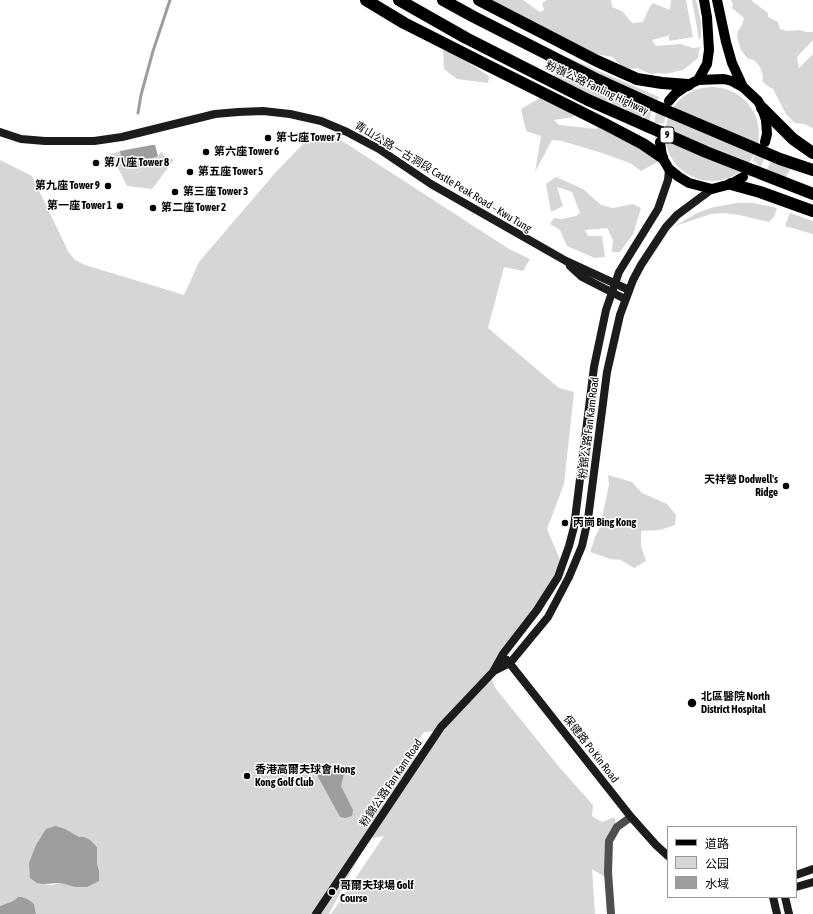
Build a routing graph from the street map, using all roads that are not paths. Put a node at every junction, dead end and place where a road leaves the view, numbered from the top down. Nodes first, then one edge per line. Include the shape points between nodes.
1 (366, 0) edge
2 (399, 0) edge
3 (443, 0) edge
4 (479, 0) edge
5 (704, 0) edge
6 (717, 0) edge
7 (693, 82) junction
8 (743, 87) junction
9 (669, 101) tunnel mouth
10 (762, 108) junction
11 (0, 132) edge
12 (660, 142) tunnel mouth
13 (765, 142) tunnel mouth
14 (813, 153) edge
15 (662, 157) junction
16 (669, 169) junction
17 (813, 170) edge
18 (743, 177) tunnel mouth
19 (731, 184) junction
20 (712, 189) junction
21 (813, 194) edge
22 (813, 211) edge
23 (566, 261) junction
24 (614, 284) junction
25 (629, 290) junction
26 (611, 293) junction
27 (625, 299) junction
28 (503, 654) junction
29 (510, 663) junction
30 (493, 672) junction
31 (631, 817) junction
32 (667, 855) edge
33 (813, 869) edge
34 (797, 875) edge
35 (813, 882) edge
36 (797, 887) edge
37 (773, 898) edge
38 (785, 898) edge
39 (316, 914) edge
40 (611, 914) edge
41 (777, 914) edge
42 (789, 914) edge

1 - 15 highway via 418,30 607,124
2 - 21 highway, 粉嶺公路 Fanling Highway / 9 via 466,38 588,100 706,152
3 - 17 highway, 粉嶺公路 Fanling Highway / 9 via 653,105
4 - 7 highway via 637,79 662,84
5 - 7 main road via 710,50 707,64
6 - 8 main road via 732,63
7 - 8 main road via 724,79
7 - 9 main road
8 - 10 main road
10 - 13 main road via 766,120
10 - 14 highway via 793,139
11 - 23 main road, 青山公路－古洞段 Castle Peak Road – Kwu Tung via 21,139 94,141 122,137 215,114 263,111 290,114 331,124 379,149 431,184
12 - 15 main road
15 - 16 main road
16 - 20 main road via 689,183
16 - 24 main road, 粉錦公路 Fan Kam Road via 658,209 628,256
18 - 19 main road
19 - 20 main road
19 - 22 highway
20 - 25 main road, 粉錦公路 Fan Kam Road via 677,215 666,227 640,265
23 - 24 main road, 青山公路－古洞段 Castle Peak Road – Kwu Tung
23 - 26 main road, 青山公路－古洞段 Castle Peak Road – Kwu Tung via 582,277
24 - 25 main road, 青山公路－古洞段 Castle Peak Road – Kwu Tung
24 - 26 main road, 粉錦公路 Fan Kam Road
25 - 27 main road, 粉錦公路 Fan Kam Road
26 - 27 main road, 青山公路－古洞段 Castle Peak Road – Kwu Tung
26 - 28 main road, 粉錦公路 Fan Kam Road via 594,367 579,495 569,546 558,577 537,610
27 - 29 main road, 粉錦公路 Fan Kam Road via 607,372 588,520 582,546 548,617
28 - 29 main road, 保健路 Po Kin Road
28 - 30 main road, 粉錦公路 Fan Kam Road
29 - 30 main road, 粉錦公路 Fan Kam Road
29 - 31 main road, 保健路 Po Kin Road
30 - 39 main road, 粉錦公路 Fan Kam Road via 441,728
31 - 32 main road, 保健路 Po Kin Road
31 - 40 street via 617,827 609,841
33 - 34 main road
35 - 36 main road
37 - 41 main road
38 - 42 main road

